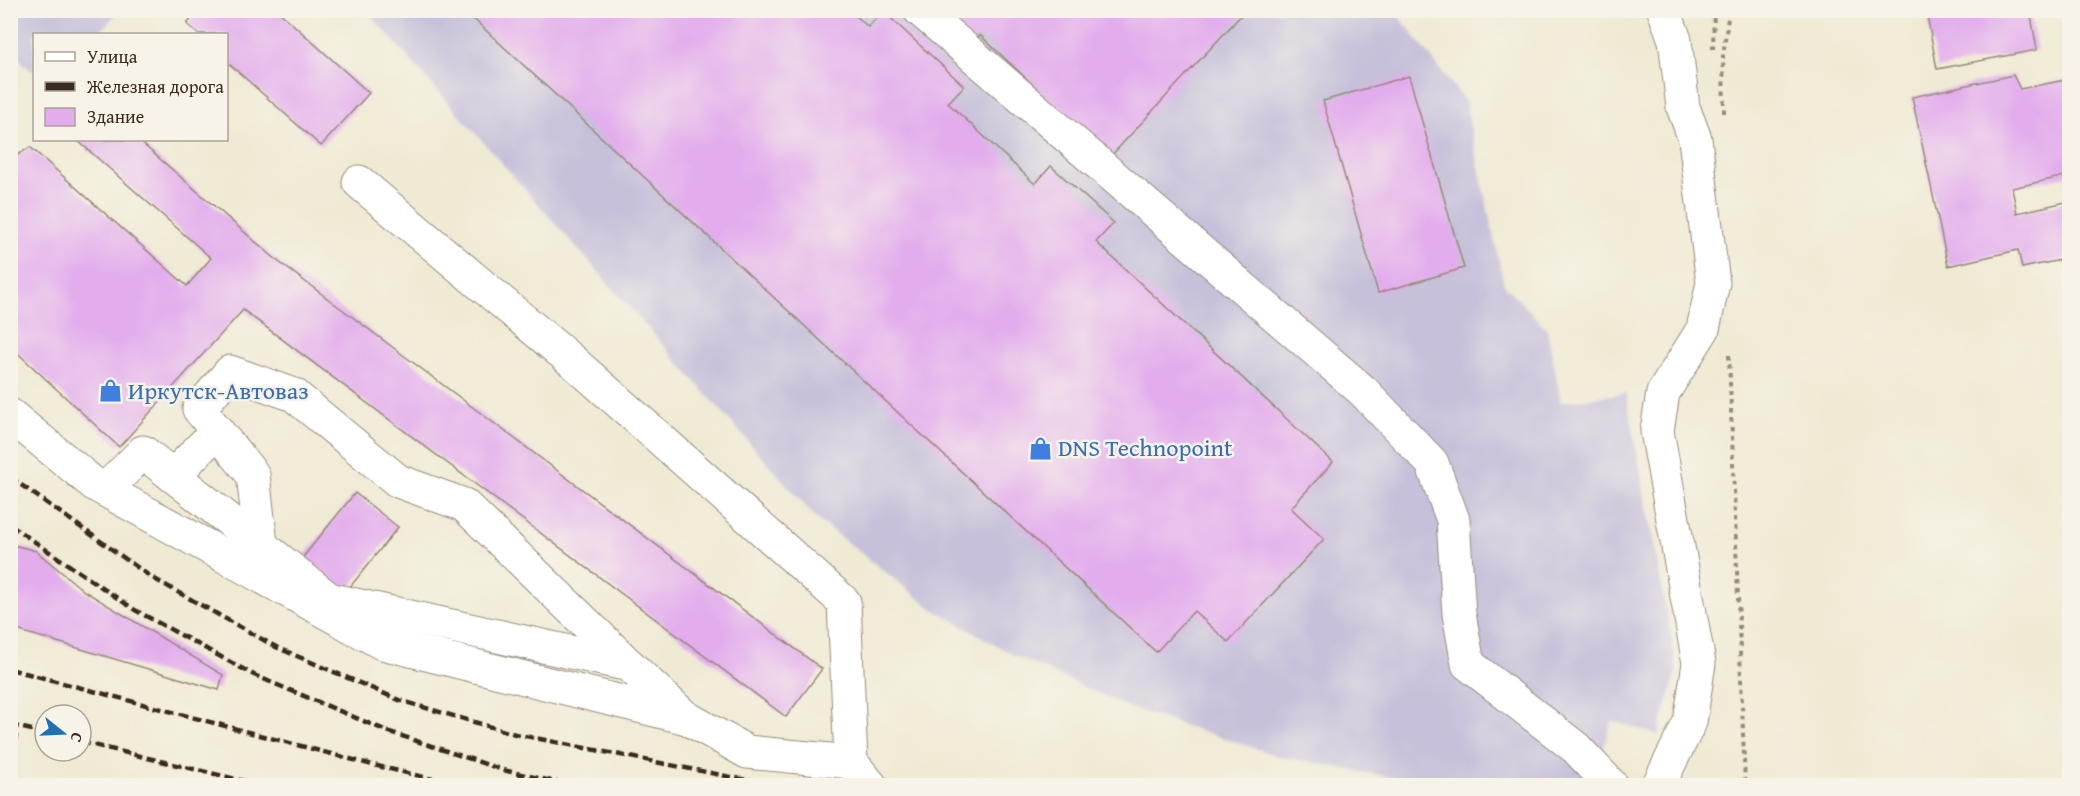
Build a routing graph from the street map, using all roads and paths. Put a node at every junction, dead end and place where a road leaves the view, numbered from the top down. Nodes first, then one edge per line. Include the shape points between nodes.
1 (920, 10) edge
2 (1664, 10) edge
3 (1729, 10) edge
4 (1724, 114) dead end
5 (359, 182) dead end
6 (1728, 347) dead end
7 (10, 415) edge
8 (217, 431) junction
9 (173, 476) junction
10 (105, 490) junction
11 (261, 544) junction
12 (629, 665) junction
13 (687, 718) junction
14 (861, 774) edge
15 (1612, 786) edge
16 (1658, 786) edge
17 (1744, 786) edge

1 - 15 street via 1363,391 1432,463 1453,519 1459,614 1468,664 1576,748
2 - 16 street via 1675,40 1683,107 1695,139 1713,283 1704,329 1663,393 1657,431 1699,663 1690,722
3 - 4 path
5 - 14 street via 578,366 844,602
6 - 17 path
7 - 10 street
8 - 9 street
8 - 11 street via 252,475
8 - 12 street via 199,408 230,372 294,395 398,481 464,505
9 - 10 street via 143,452
9 - 11 street
10 - 13 street via 382,643
11 - 12 street via 329,599
12 - 13 street
13 - 14 street via 747,752

